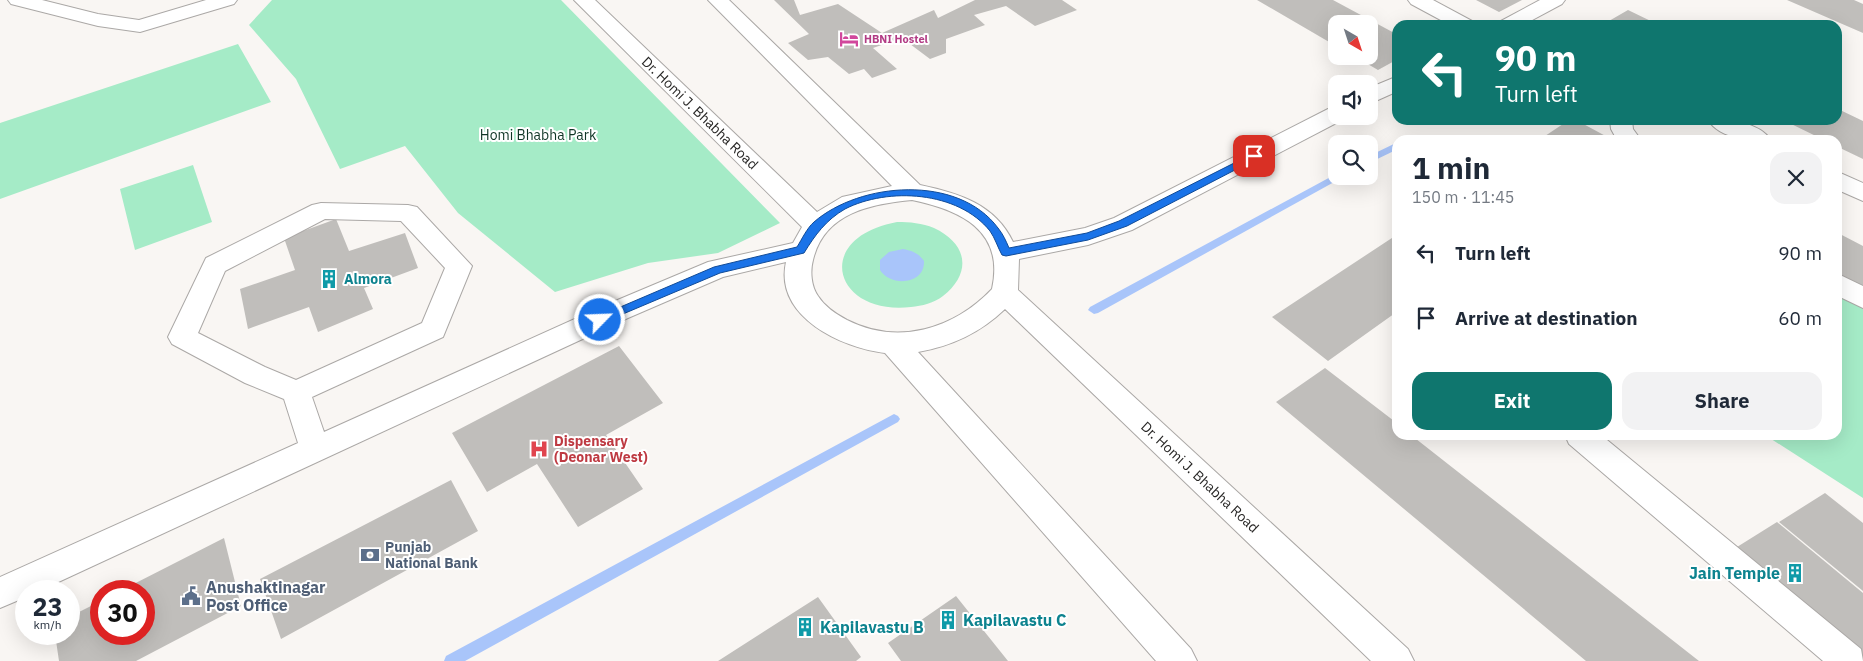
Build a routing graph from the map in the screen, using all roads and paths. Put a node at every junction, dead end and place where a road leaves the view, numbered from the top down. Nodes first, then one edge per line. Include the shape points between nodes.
1 (18, 0) edge
2 (227, 0) edge
3 (584, 0) edge
4 (718, 0) edge
5 (1418, 0) edge
6 (1556, 0) edge
7 (1456, 20) edge
8 (1525, 20) edge
9 (1392, 85) edge
10 (1378, 92) edge
11 (1328, 118) edge
12 (1729, 125) edge
13 (1749, 135) edge
14 (1842, 182) edge
15 (912, 192) junction
16 (1863, 193) edge
17 (816, 226) junction
18 (800, 250) junction
19 (1006, 252) junction
20 (1842, 286) edge
21 (1004, 292) junction
22 (1863, 298) edge
23 (893, 343) junction
24 (296, 392) junction
25 (1586, 440) edge
26 (314, 450) junction
27 (0, 593) edge
28 (1179, 661) edge
29 (1396, 661) edge
30 (1849, 661) edge

1 - 2 street via 98,20 140,26
3 - 17 street, Dr. Homi J. Bhabha Road
4 - 15 street
5 - 7 street
6 - 8 street
9 - 10 street
11 - 19 street via 1123,224 1088,236
12 - 13 street
14 - 16 street
15 - 17 street via 876,195 842,207
15 - 19 street via 944,198 973,210 994,229
17 - 18 street
18 - 23 street via 797,277 806,302 828,322 858,337
18 - 26 street via 717,270 609,315
19 - 21 street
20 - 22 street
21 - 23 street via 981,317 956,332 926,341
21 - 29 street, Dr. Homi J. Bhabha Road
23 - 28 street
24 - 24 street via 255,375 182,337 215,265 321,211 408,213 459,266 433,330
24 - 26 street
25 - 30 street
26 - 27 street

